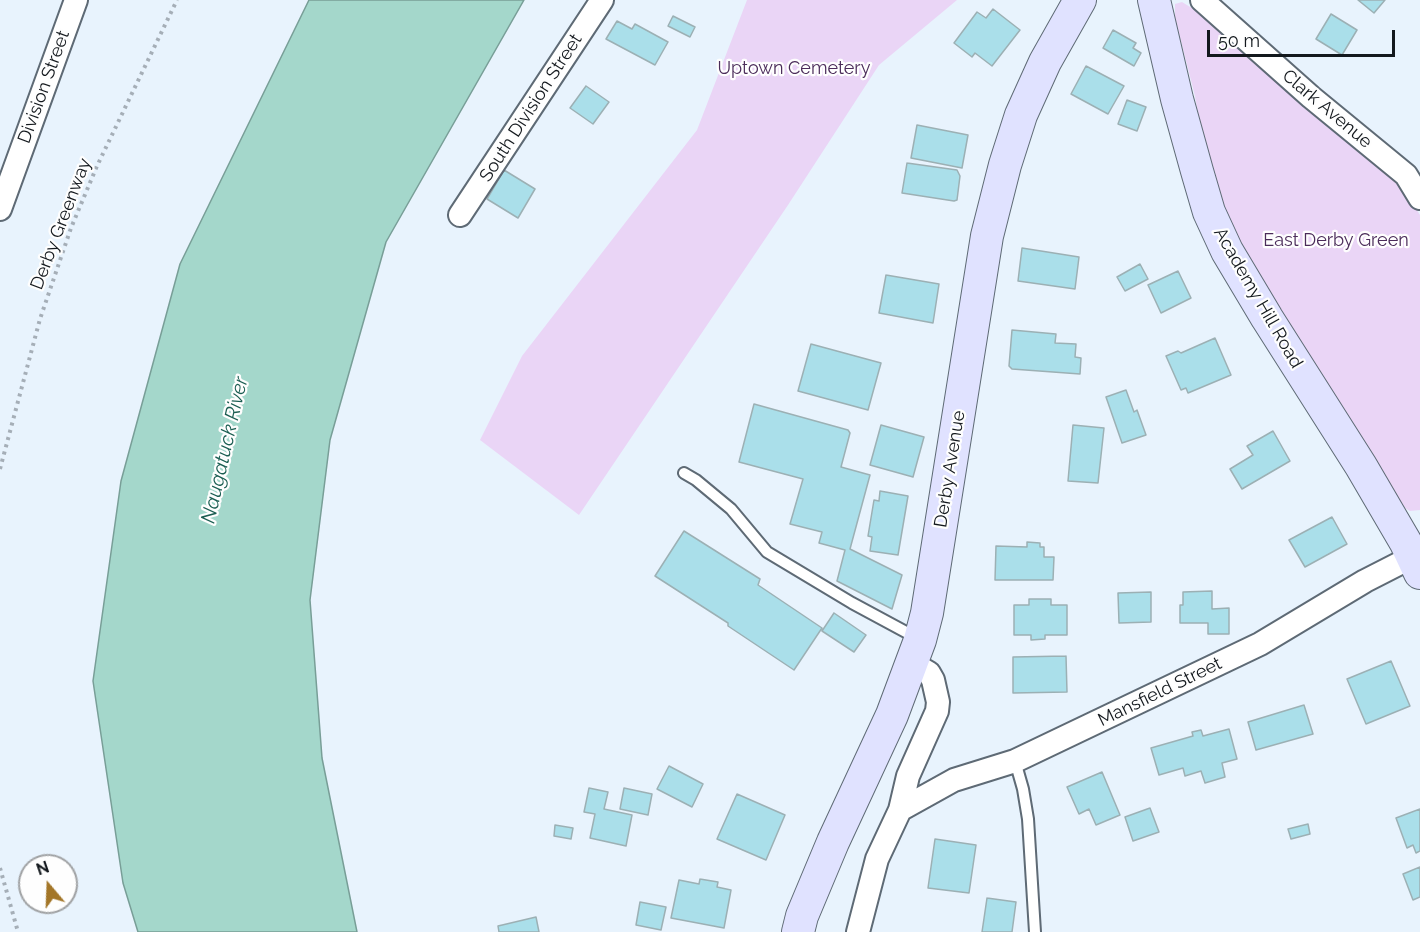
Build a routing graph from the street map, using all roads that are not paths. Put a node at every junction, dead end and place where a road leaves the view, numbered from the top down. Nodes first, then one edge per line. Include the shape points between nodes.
1 (76, 0) edge
2 (602, 0) edge
3 (1080, 0) edge
4 (1154, 0) edge
5 (1202, 0) edge
6 (1420, 198) edge
7 (0, 209) edge
8 (460, 215) dead end
9 (684, 473) dead end
10 (1415, 551) edge
11 (916, 651) junction
12 (1015, 761) junction
13 (900, 810) junction
14 (798, 932) edge
15 (858, 932) edge
16 (1035, 932) edge

1 - 7 street, Division Street
2 - 8 street, South Division Street
3 - 11 main road, Derby Avenue via 1049,53 1025,106 992,216 927,613
4 - 10 main road, Academy Hill Road via 1209,212 1227,251
5 - 6 street, Clark Avenue via 1406,176
9 - 11 lane via 731,509 767,552 852,603
10 - 12 street, Mansfield Street via 1260,644
11 - 13 street via 933,680 938,702 908,776
11 - 14 main road, Derby Avenue
12 - 13 street, Mansfield Street via 954,780
12 - 16 lane via 1028,819
13 - 15 street via 877,859

